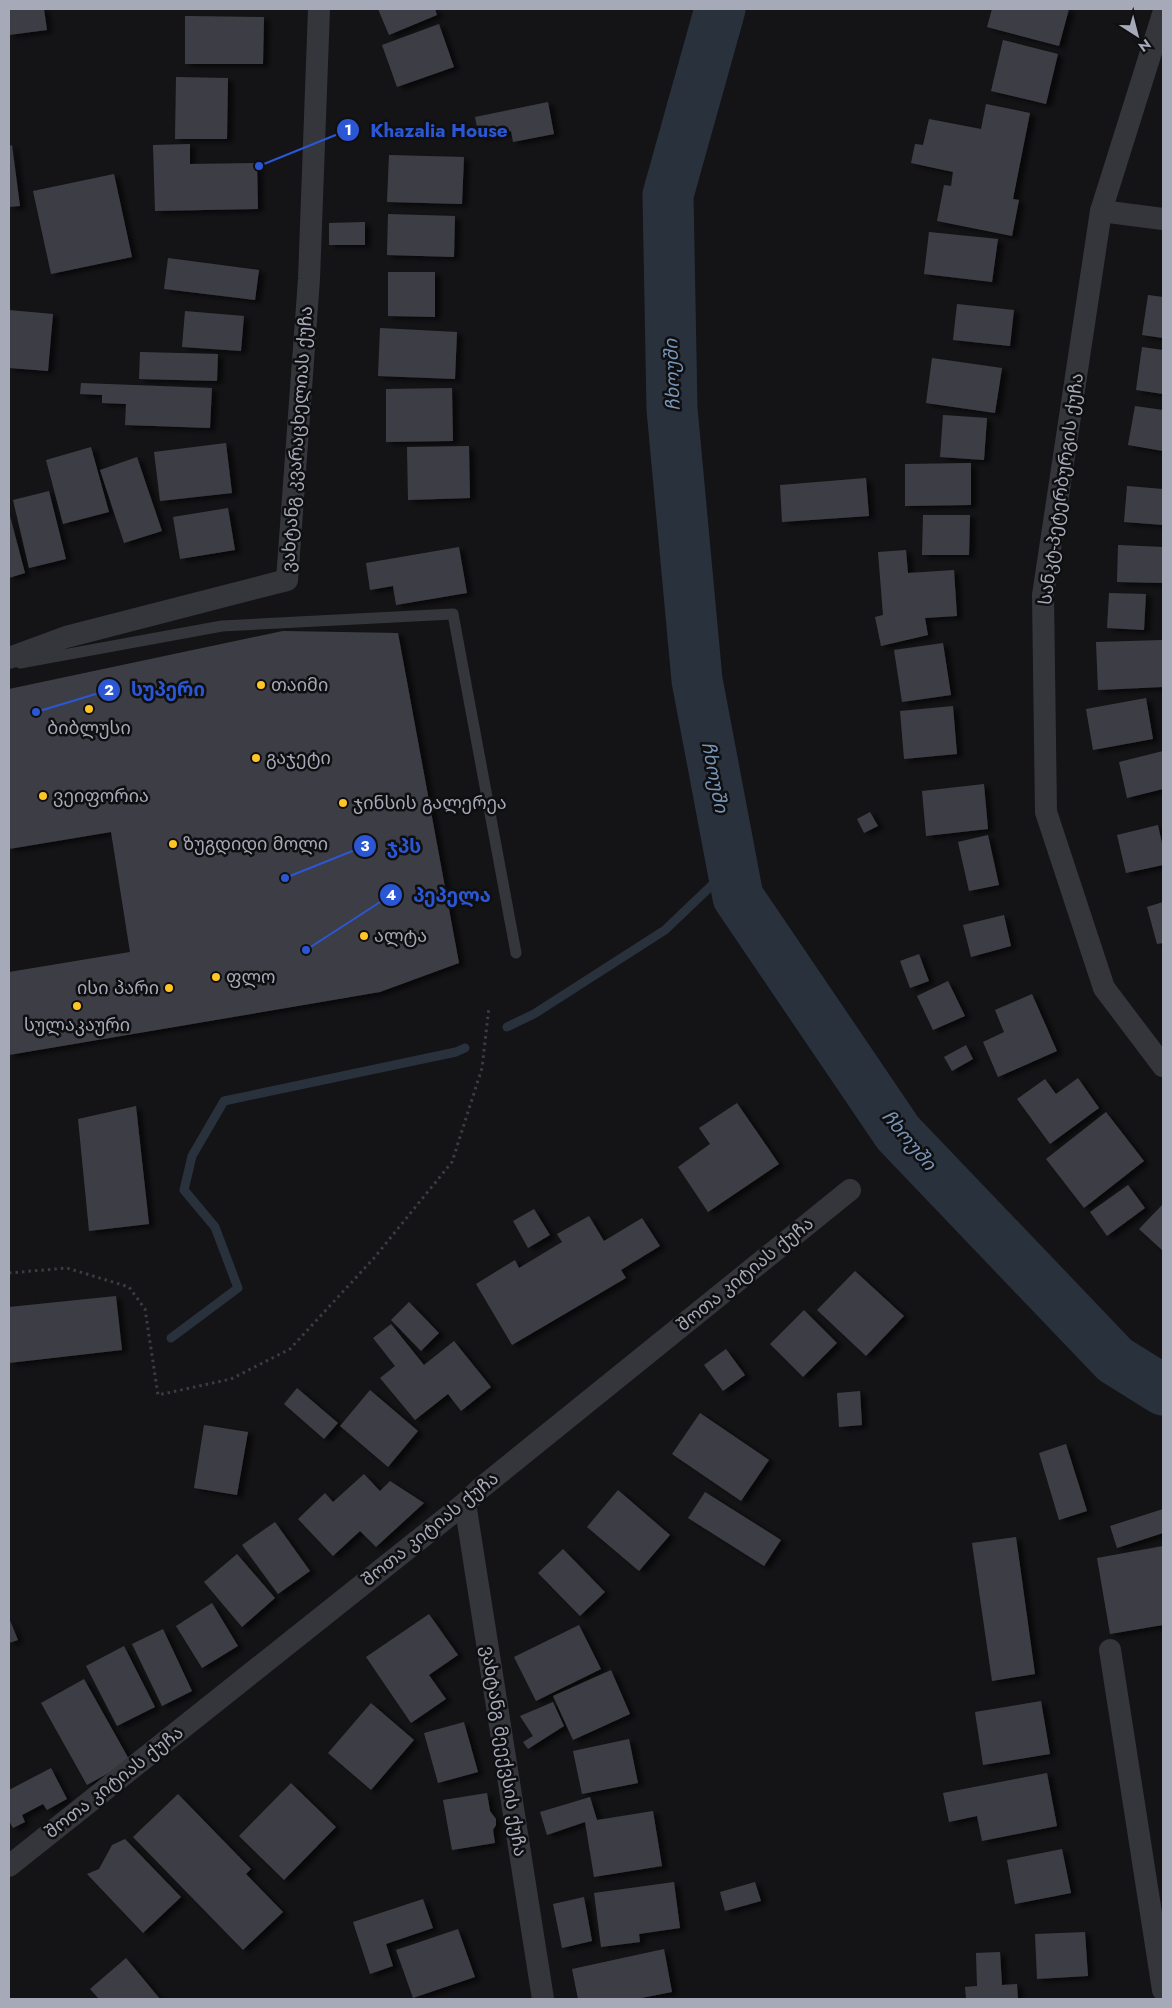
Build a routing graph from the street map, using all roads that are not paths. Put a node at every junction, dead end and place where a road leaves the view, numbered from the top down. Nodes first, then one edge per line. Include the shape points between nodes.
1 (319, 9) edge
2 (1163, 14) edge
3 (1101, 211) junction
4 (1163, 219) edge
5 (9, 658) edge
6 (9, 665) edge
7 (516, 953) dead end
8 (1163, 1066) edge
9 (850, 1190) dead end
10 (465, 1503) junction
11 (1110, 1650) dead end
12 (9, 1866) edge
13 (1163, 1990) edge
14 (543, 1999) edge

1 - 5 street, ვახტანგ კვარაცხელიას ქუჩა via 309,279 287,580 66,636
2 - 3 street, სანკტ-პეტერბურგის ქუჩა
3 - 4 street
3 - 8 street, სანკტ-პეტერბურგის ქუჩა via 1043,595 1046,812 1104,988
6 - 7 lane via 222,626 453,614
9 - 10 street, შოთა კიტიას ქუჩა
10 - 12 street, შოთა კიტიას ქუჩა
10 - 14 street, ვახტანგ მეექვსის ქუჩა
11 - 13 street

